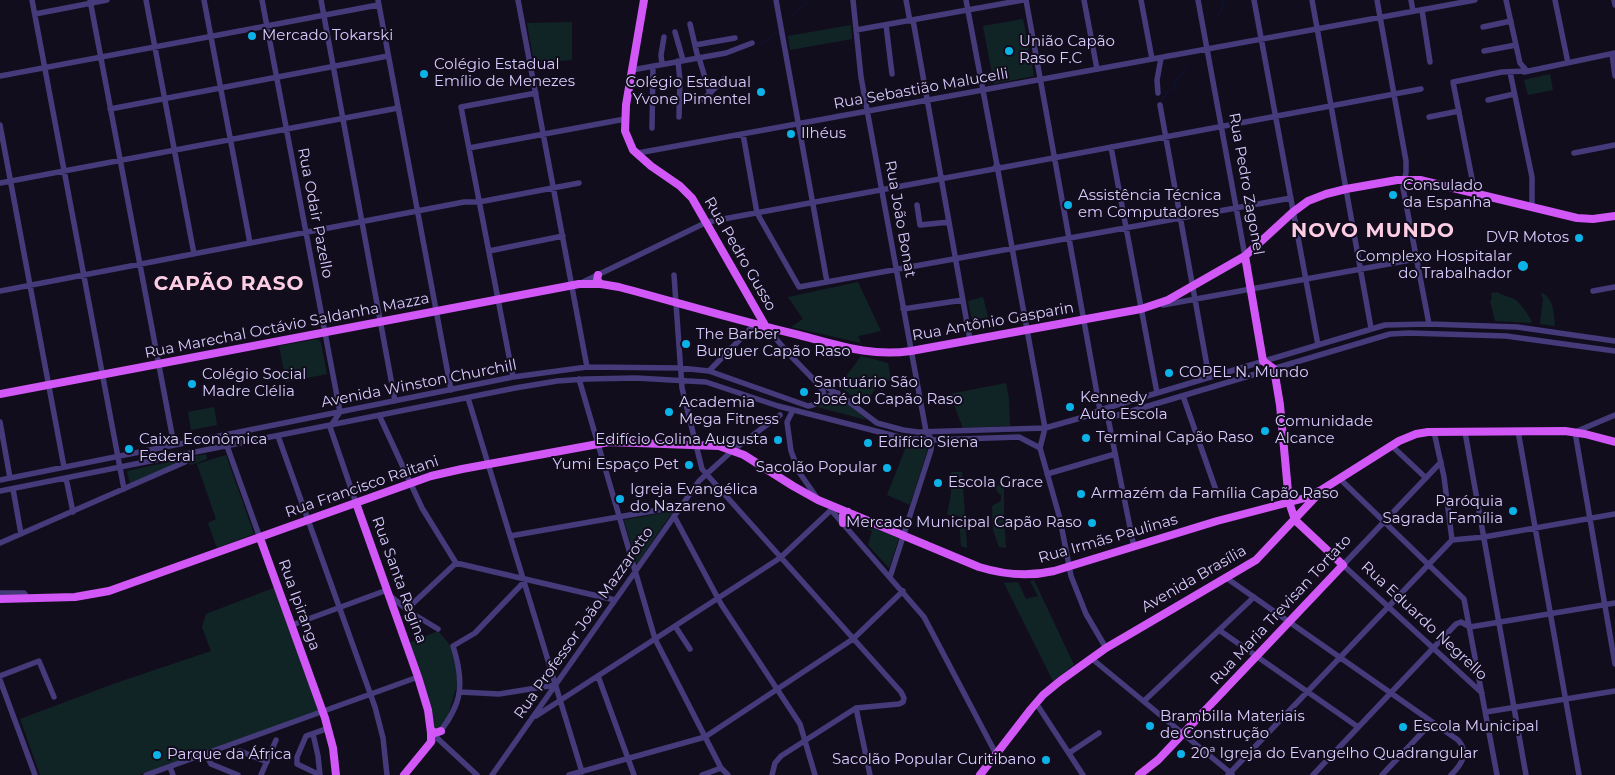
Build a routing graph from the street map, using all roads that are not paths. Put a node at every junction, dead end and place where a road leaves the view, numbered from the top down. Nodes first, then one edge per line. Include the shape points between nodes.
1 (32, 0) edge
2 (107, 0) edge
3 (146, 0) edge
4 (204, 0) edge
5 (262, 0) edge
6 (321, 0) edge
7 (518, 0) edge
8 (644, 0) edge
9 (776, 0) edge
10 (853, 0) edge
11 (906, 0) edge
12 (966, 0) edge
13 (1024, 0) edge
14 (1084, 0) edge
15 (1141, 0) edge
16 (1198, 0) edge
17 (1254, 0) edge
18 (1312, 0) edge
19 (1376, 0) edge
20 (1411, 0) edge
21 (1475, 0) edge
22 (1506, 0) edge
23 (1555, 0) edge
24 (1614, 0) edge
25 (90, 2) edge
26 (378, 2) edge
27 (1615, 5) edge
28 (968, 10) junction
29 (1422, 10) junction
30 (1413, 11) junction
31 (35, 14) junction
32 (323, 15) junction
33 (1380, 18) junction
34 (912, 20) junction
35 (1511, 21) junction
36 (690, 24) dead end
37 (886, 25) junction
38 (267, 26) junction
39 (1483, 27) dead end
40 (1317, 29) junction
41 (856, 30) junction
42 (675, 32) dead end
43 (211, 36) junction
44 (664, 37) dead end
45 (735, 38) dead end
46 (1262, 39) junction
47 (752, 43) dead end
48 (695, 45) junction
49 (1516, 45) junction
50 (155, 47) junction
51 (1207, 49) junction
52 (1484, 51) dead end
53 (1614, 54) edge
54 (388, 56) junction
55 (100, 57) junction
56 (698, 58) junction
57 (1161, 58) junction
58 (1152, 59) junction
59 (681, 61) junction
60 (1430, 62) dead end
61 (1568, 63) junction
62 (662, 64) junction
63 (653, 66) junction
64 (333, 67) junction
65 (45, 68) junction
66 (1097, 69) junction
67 (632, 70) junction
68 (1527, 71) junction
69 (892, 74) dead end
70 (1510, 74) junction
71 (0, 76) edge
72 (1615, 76) edge
73 (277, 78) junction
74 (725, 78) dead end
75 (1040, 80) junction
76 (221, 88) junction
77 (1422, 89) dead end
78 (983, 90) junction
79 (536, 93) junction
80 (1158, 93) dead end
81 (710, 94) junction
82 (1514, 94) junction
83 (1394, 95) junction
84 (165, 99) junction
85 (703, 100) dead end
86 (927, 100) junction
87 (1488, 100) dead end
88 (1160, 105) dead end
89 (1331, 107) junction
90 (398, 108) junction
91 (110, 109) junction
92 (867, 111) junction
93 (1459, 111) junction
94 (680, 117) dead end
95 (1276, 117) junction
96 (1429, 117) dead end
97 (343, 118) junction
98 (625, 119) junction
99 (798, 124) junction
100 (0, 125) edge
101 (1221, 127) junction
102 (652, 128) dead end
103 (286, 129) junction
104 (544, 134) junction
105 (743, 134) junction
106 (1166, 137) junction
107 (231, 139) junction
108 (1615, 145) edge
109 (1111, 147) junction
110 (469, 148) junction
111 (174, 150) junction
112 (638, 153) junction
113 (1574, 153) dead end
114 (1054, 158) junction
115 (120, 160) junction
116 (997, 168) junction
117 (64, 171) junction
118 (941, 179) junction
119 (1404, 180) junction
120 (10, 181) junction
121 (0, 183) edge
122 (578, 183) dead end
123 (554, 187) junction
124 (1346, 189) junction
125 (882, 190) junction
126 (1475, 194) junction
127 (1291, 198) junction
128 (479, 202) junction
129 (812, 202) junction
130 (917, 205) dead end
131 (1236, 208) junction
132 (1532, 208) junction
133 (417, 211) junction
134 (1293, 212) junction
135 (757, 213) junction
136 (1615, 216) edge
137 (1180, 218) junction
138 (362, 222) junction
139 (707, 222) junction
140 (949, 222) junction
141 (1126, 228) junction
142 (305, 232) junction
143 (562, 236) junction
144 (1069, 238) junction
145 (250, 243) junction
146 (1012, 248) junction
147 (489, 251) junction
148 (194, 254) junction
149 (1245, 256) junction
150 (955, 259) junction
151 (1416, 259) junction
152 (140, 264) junction
153 (896, 269) junction
154 (1360, 269) junction
155 (674, 274) dead end
156 (84, 275) junction
157 (598, 275) junction
158 (1306, 279) junction
159 (827, 282) junction
160 (601, 284) junction
161 (30, 285) junction
162 (575, 285) junction
163 (1193, 287) junction
164 (1615, 287) edge
165 (1250, 289) junction
166 (0, 291) edge
167 (1593, 291) dead end
168 (1195, 299) junction
169 (498, 300) junction
170 (963, 300) junction
171 (676, 302) junction
172 (1144, 308) junction
173 (903, 309) junction
174 (436, 312) junction
175 (1084, 319) junction
176 (380, 322) junction
177 (755, 324) junction
178 (1429, 324) junction
179 (766, 327) junction
180 (1371, 328) junction
181 (1027, 330) junction
182 (324, 333) junction
183 (970, 340) junction
184 (1615, 341) edge
185 (1318, 344) junction
186 (911, 351) junction
187 (1615, 352) edge
188 (1264, 361) junction
189 (159, 364) junction
190 (717, 364) junction
191 (587, 367) junction
192 (680, 368) junction
193 (1274, 369) junction
194 (709, 371) junction
195 (103, 375) junction
196 (718, 375) junction
197 (513, 377) junction
198 (811, 377) junction
199 (1209, 377) junction
200 (579, 379) junction
201 (681, 380) junction
202 (49, 385) junction
203 (451, 390) junction
204 (838, 393) junction
205 (1157, 393) junction
206 (0, 394) edge
207 (1184, 396) junction
208 (824, 397) junction
209 (468, 398) junction
210 (395, 401) junction
211 (778, 406) junction
212 (793, 410) junction
213 (1100, 410) junction
214 (340, 412) junction
215 (380, 415) junction
216 (780, 415) junction
217 (1615, 416) edge
218 (1108, 418) junction
219 (0, 422) edge
220 (787, 422) junction
221 (330, 426) junction
222 (1045, 428) junction
223 (926, 431) junction
224 (1518, 431) junction
225 (1434, 432) junction
226 (1465, 432) junction
227 (1575, 432) junction
228 (278, 436) junction
229 (206, 439) junction
230 (932, 440) junction
231 (1615, 442) edge
232 (598, 444) junction
233 (174, 445) junction
234 (696, 445) junction
235 (227, 446) junction
236 (1392, 446) junction
237 (1040, 448) junction
238 (209, 450) junction
239 (733, 450) junction
240 (1115, 454) junction
241 (118, 456) junction
242 (185, 462) dead end
243 (1441, 462) junction
244 (488, 464) junction
245 (64, 467) junction
246 (120, 467) junction
247 (706, 474) junction
248 (1047, 474) junction
249 (10, 478) junction
250 (66, 478) junction
251 (1339, 478) junction
252 (1426, 478) junction
253 (0, 480) edge
254 (409, 483) junction
255 (13, 489) junction
256 (124, 489) junction
257 (1324, 489) junction
258 (0, 491) edge
259 (1216, 493) dead end
260 (818, 500) junction
261 (356, 502) junction
262 (1289, 502) junction
263 (681, 506) junction
264 (834, 509) junction
265 (73, 512) junction
266 (848, 512) junction
267 (1615, 514) edge
268 (674, 516) junction
269 (620, 517) junction
270 (1590, 519) junction
271 (308, 520) junction
272 (1295, 520) junction
273 (1385, 521) junction
274 (844, 523) junction
275 (1535, 528) junction
276 (21, 534) junction
277 (904, 535) junction
278 (510, 536) junction
279 (1484, 537) junction
280 (260, 538) junction
281 (1452, 540) junction
282 (0, 543) edge
283 (1134, 547) junction
284 (780, 558) junction
285 (456, 563) junction
286 (1429, 564) junction
287 (1343, 565) junction
288 (1069, 566) junction
289 (636, 571) junction
290 (890, 577) junction
291 (1225, 577) junction
292 (523, 580) junction
293 (903, 591) junction
294 (388, 592) junction
295 (0, 593) edge
296 (1254, 597) junction
297 (718, 598) junction
298 (0, 599) edge
299 (29, 599) junction
300 (615, 600) junction
301 (1615, 603) edge
302 (396, 604) junction
303 (1605, 604) junction
304 (339, 607) junction
305 (1388, 607) junction
306 (407, 610) junction
307 (1550, 614) junction
308 (1289, 622) junction
309 (1499, 622) junction
310 (292, 624) junction
311 (675, 626) junction
312 (1470, 627) junction
313 (438, 628) dead end
314 (1219, 630) junction
315 (655, 638) junction
316 (853, 638) junction
317 (1106, 648) junction
318 (1433, 648) junction
319 (690, 649) dead end
320 (1256, 657) junction
321 (1091, 658) junction
322 (1340, 658) junction
323 (1615, 664) edge
324 (598, 676) junction
325 (0, 678) edge
326 (418, 678) junction
327 (555, 685) junction
328 (778, 689) junction
329 (1615, 690) edge
330 (460, 692) junction
331 (1307, 692) junction
332 (1391, 693) junction
333 (1482, 693) junction
334 (371, 695) junction
335 (54, 697) dead end
336 (1566, 699) junction
337 (560, 700) junction
338 (1144, 701) junction
339 (1036, 703) junction
340 (856, 708) junction
341 (1514, 708) junction
342 (323, 712) junction
343 (1486, 712) junction
344 (532, 719) junction
345 (1432, 722) junction
346 (328, 728) junction
347 (1358, 728) junction
348 (436, 733) junction
349 (1099, 733) dead end
350 (313, 734) junction
351 (1183, 734) junction
352 (705, 737) junction
353 (276, 740) dead end
354 (806, 740) junction
355 (240, 751) dead end
356 (1069, 753) junction
357 (206, 754) junction
358 (996, 754) junction
359 (628, 759) junction
360 (267, 762) junction
361 (170, 766) junction
362 (721, 768) junction
363 (582, 772) junction
364 (1231, 774) edge
365 (35, 775) edge
366 (146, 775) edge
367 (173, 775) edge
368 (238, 775) edge
369 (261, 775) edge
370 (336, 775) edge
371 (387, 775) edge
372 (404, 775) edge
373 (477, 775) edge
374 (492, 775) edge
375 (570, 775) edge
376 (634, 775) edge
377 (702, 775) edge
378 (728, 775) edge
379 (772, 775) edge
380 (815, 775) edge
381 (870, 775) edge
382 (980, 775) edge
383 (1084, 775) edge
384 (1139, 775) edge
385 (1313, 775) edge
386 (1382, 775) edge
387 (1451, 775) edge
388 (1497, 775) edge
389 (1526, 775) edge
390 (1579, 775) edge

1 - 31 street
2 - 25 street
3 - 50 street
4 - 43 street
5 - 38 street, Rua Odair Pazello
6 - 32 street
7 - 79 street
8 - 67 main road, Rua Pedro Gusso
9 - 99 street
10 - 41 street, Rua João Bonat
11 - 34 street
12 - 28 street
13 - 28 street
13 - 75 street
14 - 66 street
15 - 58 street
16 - 51 street, Rua Pedro Zagonel
17 - 46 street
18 - 40 street
19 - 33 street
20 - 30 street
21 - 29 street, Rua Sebastião Malucelli
22 - 35 street
23 - 61 street
24 - 27 street
25 - 31 street
25 - 55 street
26 - 32 street
26 - 54 street
28 - 34 street
28 - 78 street
29 - 30 street, Rua Sebastião Malucelli
29 - 60 street
30 - 33 street, Rua Sebastião Malucelli
31 - 65 street
32 - 38 street
32 - 64 street
33 - 40 street, Rua Sebastião Malucelli
33 - 83 street
34 - 37 street
34 - 86 street
35 - 39 street
35 - 49 street
36 - 48 street
37 - 41 street
37 - 69 street
38 - 43 street
38 - 73 street, Rua Odair Pazello
40 - 46 street, Rua Sebastião Malucelli
40 - 89 street
41 - 92 street, Rua João Bonat
42 - 59 street
43 - 50 street
43 - 76 street
44 - 62 street via 660,55
45 - 48 street
46 - 51 street, Rua Sebastião Malucelli
46 - 95 street
47 - 56 street
48 - 56 street
49 - 52 street
49 - 68 street via 1521,65
50 - 55 street
50 - 84 street
51 - 57 street, Rua Sebastião Malucelli
51 - 101 street, Rua Pedro Zagonel
53 - 61 street
53 - 72 street
54 - 64 street
54 - 90 street
55 - 65 street
55 - 91 street
56 - 59 street
56 - 81 street
57 - 58 street, Rua Sebastião Malucelli
57 - 80 street
58 - 66 street, Rua Sebastião Malucelli
59 - 62 street
59 - 94 street
61 - 68 street
62 - 63 street
63 - 67 street
63 - 102 street
64 - 73 street
64 - 97 street
65 - 71 street
65 - 117 street
66 - 75 street, Rua Sebastião Malucelli
67 - 98 main road, Rua Pedro Gusso
68 - 70 street
70 - 82 street
70 - 93 street via 1502,72 1453,82
73 - 76 street
73 - 103 street, Rua Odair Pazello
74 - 81 street
75 - 78 street, Rua Sebastião Malucelli
75 - 114 street
76 - 84 street
76 - 107 street
77 - 83 street
78 - 86 street, Rua Sebastião Malucelli
78 - 116 street
79 - 104 street
79 - 110 street via 462,107
81 - 85 street
82 - 87 street
82 - 132 street via 1532,177
83 - 89 street
83 - 119 street via 1406,160
84 - 91 street
84 - 111 street
86 - 92 street, Rua Sebastião Malucelli
86 - 118 street
88 - 106 street
89 - 95 street
89 - 124 street
90 - 97 street
90 - 133 street
91 - 115 street
92 - 99 street, Rua Sebastião Malucelli
92 - 125 street, Rua João Bonat
93 - 96 street
93 - 126 street
95 - 101 street
95 - 127 street
97 - 103 street
97 - 138 street
98 - 104 street
98 - 112 main road, Rua Pedro Gusso
99 - 105 street, Rua Sebastião Malucelli
99 - 129 street
100 - 120 street
101 - 106 street
101 - 131 street, Rua Pedro Zagonel
103 - 107 street
103 - 142 street, Rua Odair Pazello
104 - 110 street
104 - 123 street
105 - 112 street, Rua Sebastião Malucelli
105 - 135 street
106 - 109 street
106 - 137 street
107 - 111 street
107 - 145 street
108 - 113 street
109 - 114 street
109 - 141 street
110 - 128 street
111 - 115 street
111 - 148 street
112 - 139 main road, Rua Pedro Gusso via 686,192
114 - 116 street
114 - 144 street
115 - 117 street
115 - 152 street
116 - 118 street
116 - 146 street
117 - 120 street
117 - 156 street
118 - 125 street
118 - 140 street
119 - 124 main road
119 - 126 main road via 1427,181
119 - 151 street
120 - 121 street
120 - 161 street
122 - 123 street
123 - 128 street
123 - 143 street
124 - 134 main road via 1317,197
124 - 154 street
125 - 129 street
125 - 153 street, Rua João Bonat
126 - 132 main road
127 - 131 street
127 - 134 street
128 - 133 street
128 - 147 street
129 - 135 street
129 - 159 street
130 - 140 street via 920,225
131 - 137 street
131 - 149 street, Rua Pedro Zagonel
132 - 136 main road via 1588,219
133 - 138 street
133 - 174 street
134 - 149 main road
134 - 158 street
135 - 139 street
135 - 159 street via 799,287
137 - 141 street
137 - 163 street
138 - 142 street
138 - 176 street
139 - 157 street
139 - 179 main road, Rua Pedro Gusso
140 - 150 street
141 - 144 street
141 - 172 street
142 - 145 street
142 - 182 street, Rua Odair Pazello
143 - 147 street
143 - 162 street
144 - 146 street
144 - 175 street
145 - 148 street
146 - 150 street
146 - 181 street
147 - 169 street
148 - 152 street
149 - 163 main road
149 - 165 main road, Rua Pedro Zagonel
150 - 153 street
150 - 170 street
151 - 154 street, Rua Antônio Gasparin
151 - 178 street
152 - 156 street
152 - 189 street
153 - 159 street
153 - 173 street, Rua João Bonat
154 - 158 street, Rua Antônio Gasparin
154 - 180 street
155 - 171 street
156 - 161 street
156 - 195 street
157 - 160 main road via 597,280
157 - 162 street
158 - 165 street, Rua Antônio Gasparin
158 - 185 street
160 - 162 main road, Rua Antônio Gasparin
160 - 171 main road, Rua Antônio Gasparin
161 - 166 street
161 - 202 street
162 - 169 main road, Rua Marechal Octávio Saldanha Mazza
162 - 191 street
163 - 168 street
163 - 172 main road
164 - 167 street
165 - 168 street, Rua Antônio Gasparin
165 - 188 main road, Rua Pedro Zagonel
168 - 172 street, Rua Antônio Gasparin
168 - 199 street
169 - 174 main road, Rua Marechal Octávio Saldanha Mazza
169 - 197 street
170 - 173 street
170 - 183 street
171 - 177 main road, Rua Antônio Gasparin
171 - 192 street
172 - 175 main road, Rua Antônio Gasparin
172 - 205 street
173 - 186 street, Rua João Bonat
174 - 176 main road, Rua Marechal Octávio Saldanha Mazza
174 - 203 street
175 - 181 main road, Rua Antônio Gasparin
175 - 213 street
176 - 182 main road, Rua Marechal Octávio Saldanha Mazza
176 - 210 street
177 - 179 main road, Rua Antônio Gasparin
177 - 190 street
178 - 180 street via 1392,324
178 - 184 street via 1517,327
179 - 186 main road, Rua Antônio Gasparin via 873,353
179 - 198 street, Rua Pedro Gusso
180 - 185 street
181 - 183 main road, Rua Antônio Gasparin
181 - 222 street
182 - 189 main road, Rua Marechal Octávio Saldanha Mazza
182 - 214 street, Rua Odair Pazello
183 - 186 main road, Rua Antônio Gasparin
185 - 188 street
186 - 223 street, Rua João Bonat
187 - 193 street via 1506,336 1400,333 1380,336
188 - 193 main road
188 - 199 street
189 - 195 main road, Rua Marechal Octávio Saldanha Mazza
189 - 233 street
190 - 194 street
190 - 196 street
191 - 192 street, Avenida Winston Churchill
191 - 197 street, Avenida Winston Churchill
192 - 194 street, Avenida Winston Churchill
192 - 201 street
193 - 207 street
193 - 262 main road, Rua Eduardo Negrello
194 - 196 street, Avenida Winston Churchill
195 - 202 main road, Rua Marechal Octávio Saldanha Mazza
195 - 241 street
196 - 208 street, Avenida Winston Churchill via 805,405 814,405
197 - 203 street, Avenida Winston Churchill
198 - 204 street, Rua Pedro Gusso
198 - 208 street, Rua Pedro Gusso
199 - 205 street
200 - 201 street, Avenida Winston Churchill
200 - 209 street, Avenida Winston Churchill
200 - 232 street
201 - 211 street, Avenida Winston Churchill via 706,382
201 - 234 street
202 - 206 main road, Rua Marechal Octávio Saldanha Mazza
202 - 245 street
203 - 209 street
203 - 210 street, Avenida Winston Churchill
204 - 208 street, Avenida Winston Churchill
204 - 223 street, Rua Pedro Gusso via 877,423 903,430
205 - 213 street
207 - 218 street
207 - 259 street
209 - 215 street, Avenida Winston Churchill
209 - 244 street
210 - 214 street, Avenida Winston Churchill
211 - 212 street, Avenida Winston Churchill
211 - 216 street
212 - 220 street
212 - 230 street, Avenida Winston Churchill via 903,438
213 - 218 street
213 - 222 street
214 - 221 street
214 - 229 street, Avenida Winston Churchill
215 - 221 street, Avenida Winston Churchill
215 - 254 street
216 - 220 street
216 - 239 street, Rua Professor João Mazzarotto
217 - 227 street, Avenida Brasília
218 - 240 street
219 - 249 street
220 - 260 street via 796,465
221 - 228 street, Avenida Winston Churchill
221 - 261 street, Rua Santa Regina
222 - 223 street
222 - 237 street
223 - 230 street, Rua João Bonat
224 - 226 main road, Avenida Brasília
224 - 227 main road, Avenida Brasília
224 - 275 street
225 - 226 main road, Avenida Brasília
225 - 236 main road, Avenida Brasília via 1416,434
225 - 243 street
226 - 279 street
227 - 231 main road
227 - 270 street
228 - 235 street, Avenida Winston Churchill
228 - 271 street
229 - 233 street, Avenida Winston Churchill
229 - 238 street via 205,445
230 - 237 street, Avenida Winston Churchill via 1014,436
230 - 277 street
232 - 234 main road, Rua Francisco Raitani
232 - 244 main road, Rua Francisco Raitani
232 - 269 street
233 - 241 street, Avenida Winston Churchill
234 - 239 main road, Rua Francisco Raitani
234 - 247 street
235 - 238 street, Avenida Winston Churchill
235 - 280 street, Rua Ipiranga
236 - 251 main road, Avenida Brasília
236 - 252 street
237 - 248 street
238 - 246 street, Avenida Winston Churchill
239 - 247 street, Rua Professor João Mazzarotto
239 - 260 main road, Rua Francisco Raitani
240 - 248 street
240 - 283 street
241 - 245 street, Avenida Winston Churchill
241 - 246 street
242 - 256 street
243 - 252 street, Rua Maria Trevisan Tortato
243 - 281 street
244 - 254 main road, Rua Francisco Raitani
244 - 278 street
245 - 249 street, Avenida Winston Churchill
246 - 250 street, Avenida Winston Churchill
246 - 256 street
247 - 263 street, Rua Professor João Mazzarotto
247 - 284 street
248 - 288 street
249 - 253 street, Avenida Winston Churchill
250 - 255 street, Avenida Winston Churchill
250 - 265 street
251 - 257 main road, Avenida Brasília
251 - 273 street
252 - 273 street, Rua Maria Trevisan Tortato
254 - 261 main road, Rua Francisco Raitani
254 - 285 street
255 - 258 street, Avenida Winston Churchill
255 - 276 street
256 - 265 street
257 - 262 main road, Rua Irmãs Paulinas
257 - 272 main road, Avenida Brasília
260 - 264 main road, Rua Irmãs Paulinas
261 - 271 main road, Rua Francisco Raitani
261 - 294 main road, Rua Santa Regina
262 - 272 main road, Rua Eduardo Negrello
262 - 283 main road, Rua Irmãs Paulinas
263 - 268 street, Rua Professor João Mazzarotto
263 - 269 street
264 - 266 main road, Rua Irmãs Paulinas
264 - 274 street
264 - 284 street
265 - 276 street
266 - 274 main road via 842,518
266 - 277 main road, Rua Irmãs Paulinas
267 - 270 street
268 - 289 street, Rua Professor João Mazzarotto
268 - 297 street
269 - 278 street
269 - 289 street
270 - 275 street
270 - 303 street
271 - 280 main road, Rua Francisco Raitani
271 - 304 street
272 - 287 main road, Rua Eduardo Negrello
272 - 291 main road, Avenida Brasília via 1256,560
273 - 286 street
273 - 287 street, Rua Maria Trevisan Tortato
274 - 290 street
275 - 279 street
275 - 307 street
276 - 282 street
277 - 288 main road, Rua Irmãs Paulinas via 979,566 1008,574 1035,574
277 - 290 street
278 - 292 street
279 - 281 street
279 - 309 street
280 - 299 main road, Rua Francisco Raitani via 103,593 75,598
280 - 310 main road, Rua Ipiranga
281 - 286 street
283 - 288 main road, Rua Irmãs Paulinas
284 - 297 street
284 - 316 street
285 - 292 street
285 - 306 street
286 - 305 street
286 - 312 street via 1464,598
287 - 305 street, Rua Eduardo Negrello
287 - 308 main road, Rua Maria Trevisan Tortato
288 - 317 street via 1086,614
289 - 300 street, Rua Professor João Mazzarotto
289 - 315 street
290 - 293 street
291 - 296 street
291 - 317 main road, Avenida Brasília
292 - 300 street
292 - 327 street
292 - 330 street via 476,633 453,646 460,672
293 - 316 street
293 - 358 street via 928,624
294 - 302 main road, Rua Santa Regina
294 - 304 street
295 - 299 street via 24,593
296 - 308 street
296 - 314 street
297 - 311 street
297 - 328 street
298 - 299 main road, Rua Francisco Raitani
300 - 327 street, Rua Professor João Mazzarotto
301 - 303 street
302 - 306 street
302 - 326 main road, Rua Santa Regina
303 - 307 street
303 - 323 street
304 - 310 street
304 - 334 street
305 - 318 street, Rua Eduardo Negrello
305 - 322 street
306 - 313 street
307 - 309 street
307 - 336 street
308 - 320 main road, Rua Maria Trevisan Tortato
308 - 322 street
309 - 312 street
309 - 341 street
310 - 342 main road, Rua Ipiranga
311 - 315 street
311 - 319 street
312 - 318 street via 1461,622 1456,624
312 - 333 street
314 - 320 street
314 - 338 street
315 - 324 street
315 - 352 street
316 - 328 street
316 - 340 street via 901,692 904,700 899,704
317 - 321 main road, Avenida Brasília
318 - 332 street
318 - 333 street, Rua Eduardo Negrello
320 - 331 street
320 - 351 main road, Rua Maria Trevisan Tortato
321 - 338 street
321 - 339 main road, Avenida Brasília
322 - 331 street
322 - 332 street
324 - 337 street
324 - 359 street
325 - 335 street via 39,660
325 - 365 street
326 - 334 street
326 - 348 main road, Rua Santa Regina
327 - 330 street via 499,694
327 - 337 street
327 - 344 street, Rua Professor João Mazzarotto
328 - 352 street
328 - 354 street
329 - 336 street
330 - 348 street via 452,716
331 - 347 street
331 - 364 street
332 - 345 street
332 - 347 street
333 - 343 street
334 - 342 street
334 - 371 street via 383,738
336 - 341 street
336 - 390 street
337 - 344 street
337 - 363 street
338 - 351 street
339 - 356 street
339 - 358 main road, Avenida Brasília
340 - 354 street
340 - 381 street
341 - 343 street
341 - 389 street
342 - 346 main road, Rua Ipiranga
342 - 357 street
343 - 388 street
344 - 374 street, Rua Professor João Mazzarotto
345 - 386 street
345 - 387 street via 1463,746 1461,764
346 - 350 street
346 - 370 main road, Rua Ipiranga
347 - 385 street
348 - 372 main road, Rua Santa Regina
348 - 373 street
349 - 356 street
350 - 350 street via 306,736 295,766 320,775
351 - 364 street
351 - 384 main road, Rua Maria Trevisan Tortato
352 - 359 street
352 - 362 street
353 - 360 street
354 - 379 street via 778,759
354 - 380 street
355 - 360 street
356 - 383 street
357 - 361 street
357 - 368 street via 211,764
358 - 382 main road, Avenida Brasília
359 - 363 street
359 - 376 street
360 - 369 street
361 - 366 street
361 - 367 street
362 - 377 street
362 - 378 street
363 - 375 street

